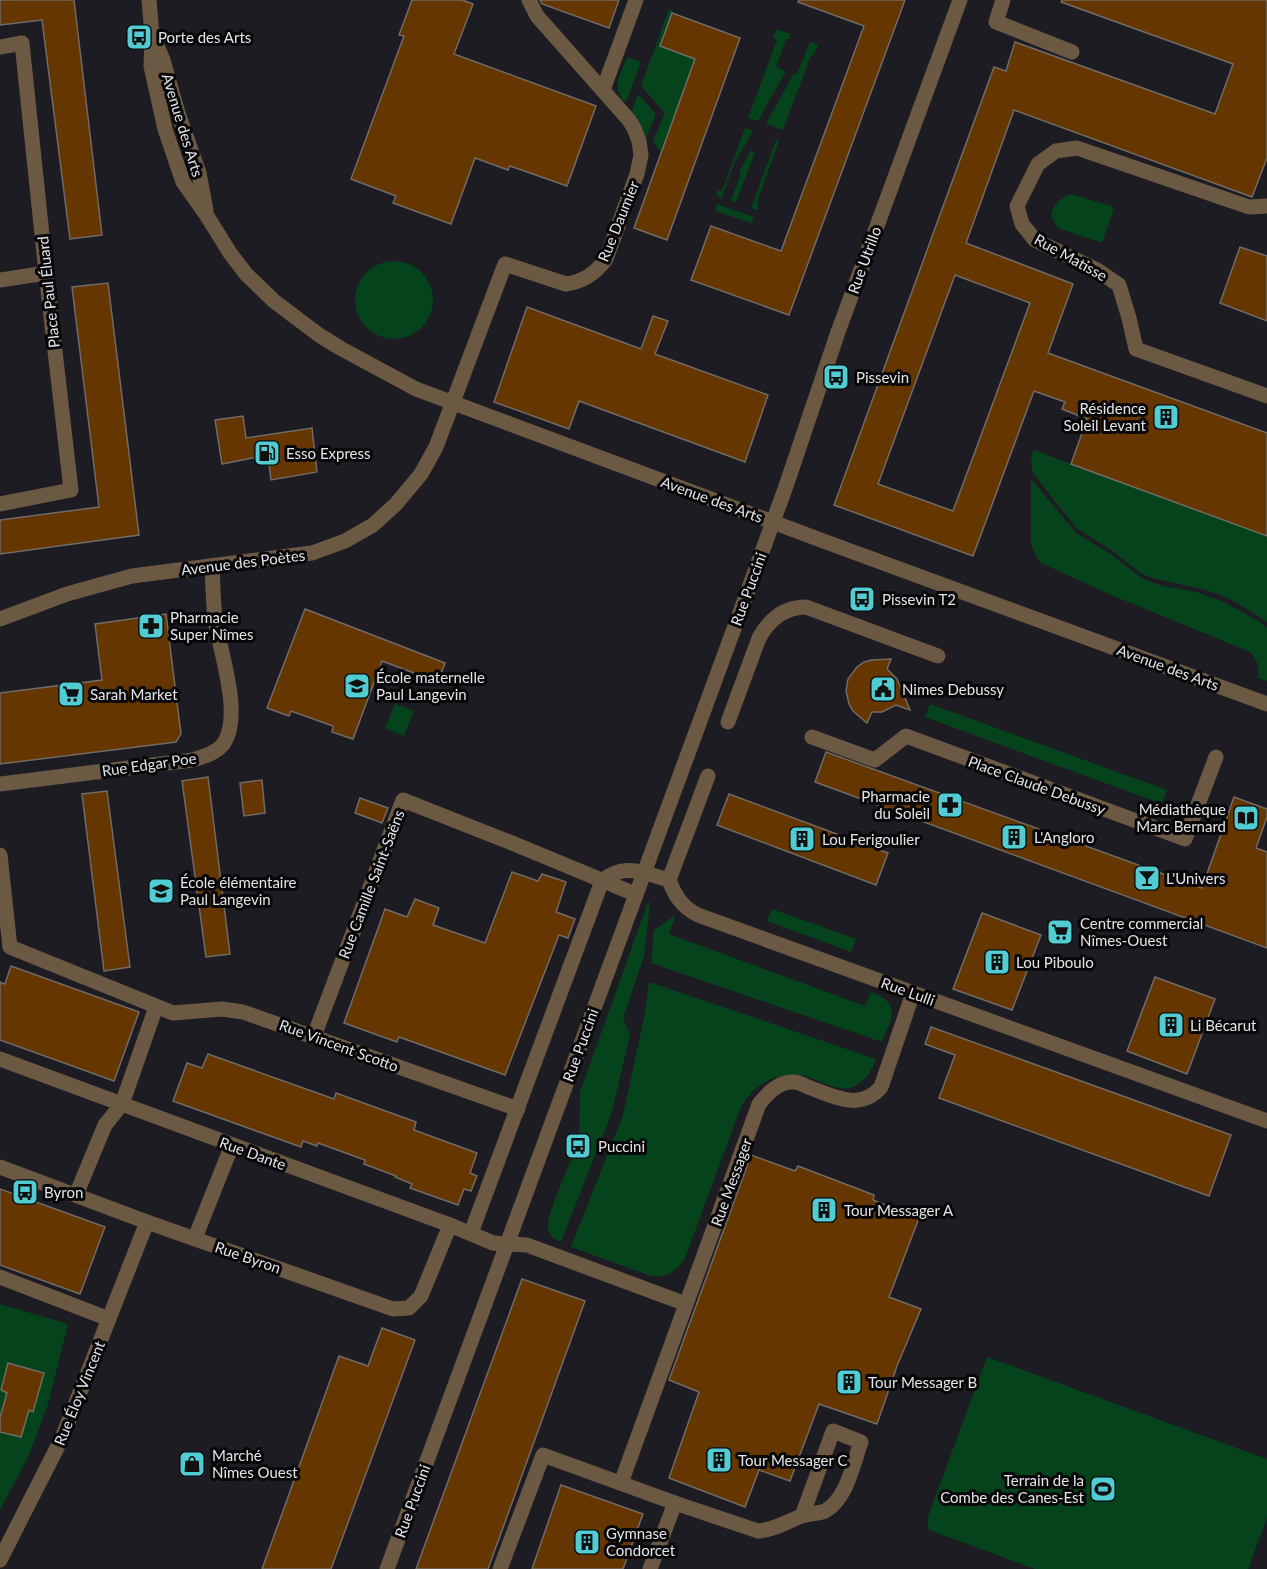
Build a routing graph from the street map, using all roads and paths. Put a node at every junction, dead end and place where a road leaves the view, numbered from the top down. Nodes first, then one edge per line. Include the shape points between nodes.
1 (149, 0) edge
2 (529, 0) edge
3 (636, 0) edge
4 (960, 0) edge
5 (1003, 0) edge
6 (0, 47) edge
7 (1072, 52) dead end
8 (603, 90) junction
9 (1267, 206) edge
10 (46, 273) junction
11 (0, 280) edge
12 (1267, 396) edge
13 (453, 402) junction
14 (0, 504) edge
15 (773, 521) junction
16 (212, 567) junction
17 (0, 619) edge
18 (938, 656) dead end
19 (1267, 704) edge
20 (728, 722) dead end
21 (812, 737) dead end
22 (1216, 757) dead end
23 (708, 776) dead end
24 (0, 784) edge
25 (0, 855) edge
26 (602, 880) junction
27 (669, 880) junction
28 (635, 894) junction
29 (913, 993) junction
30 (156, 1007) junction
31 (314, 1036) junction
32 (0, 1059) edge
33 (122, 1104) junction
34 (518, 1109) junction
35 (1267, 1121) edge
36 (232, 1145) junction
37 (0, 1167) edge
38 (76, 1195) junction
39 (147, 1222) junction
40 (450, 1225) junction
41 (471, 1233) junction
42 (195, 1238) junction
43 (507, 1244) junction
44 (0, 1276) edge
45 (686, 1304) junction
46 (109, 1319) junction
47 (621, 1483) junction
48 (675, 1503) junction
49 (802, 1516) junction
50 (0, 1560) edge
51 (387, 1569) edge
52 (500, 1569) edge
53 (650, 1569) edge

1 - 13 street, Avenue des Arts via 152,35 164,60 199,173 207,216 230,254 261,289 319,335 416,388
2 - 8 street, Rue Daumier via 537,16
3 - 8 street
4 - 15 street, Rue Utrillo
5 - 7 street via 996,22
6 - 10 street, Place Paul Éluard via 22,43
8 - 13 street, Rue Daumier via 634,128 640,155 637,174 606,259 589,276 566,284 506,264
9 - 12 street, Rue Matisse via 1249,207 1077,148 1056,151 1038,164 1017,206 1022,224 1035,240 1119,285 1136,349
10 - 11 street
10 - 14 street, Place Paul Éluard via 71,490
13 - 15 street, Avenue des Arts
13 - 16 street, Avenue des Poètes via 421,474 373,525 312,553
15 - 19 street, Avenue des Arts
15 - 28 street, Rue Puccini, bridge
16 - 17 street, Avenue des Poètes via 132,576 67,594
16 - 24 street, Rue Edgar Poe via 215,618 232,705 231,722 222,745 192,760
18 - 20 street via 806,607 796,607 774,617 766,626
21 - 22 street, Place Claude Debussy via 875,760 906,736 1185,839
23 - 27 street
25 - 30 street via 10,947
26 - 27 street via 611,873 629,869
26 - 28 street, Rue Camille Saint-Saëns
26 - 31 street, Rue Camille Saint-Saëns via 403,800
26 - 34 street
27 - 29 street, Rue Lulli via 682,904 698,915
28 - 43 street, Rue Puccini, bridge
29 - 35 street, Rue Lulli
29 - 45 street, Rue Messager via 881,1087 873,1096 848,1101 794,1082 770,1091 759,1104
30 - 31 street, Rue Vincent Scotto via 172,1013 222,1009 243,1012
30 - 33 street
31 - 34 street, Rue Vincent Scotto
32 - 33 street, Rue Dante
33 - 36 street, Rue Dante
33 - 38 street via 105,1125
34 - 41 street
36 - 40 street, Rue Dante
36 - 42 street
37 - 38 street, Rue Byron
38 - 39 street, Rue Byron
39 - 42 street, Rue Byron
39 - 46 street, Rue Éloy Vincent
40 - 41 street, Rue Dante
40 - 42 street, Rue Byron via 421,1296 409,1308 393,1309
41 - 43 street, Rue Dante via 493,1243
43 - 45 street, Rue Dante via 527,1245
43 - 51 street, Rue Puccini
44 - 46 street
45 - 47 street, Rue Messager
46 - 50 street, Rue Éloy Vincent via 62,1438
47 - 48 street
47 - 52 street via 543,1455
48 - 49 street via 758,1531 768,1531
48 - 53 street
49 - 49 street via 833,1431 861,1442 837,1502 824,1512

